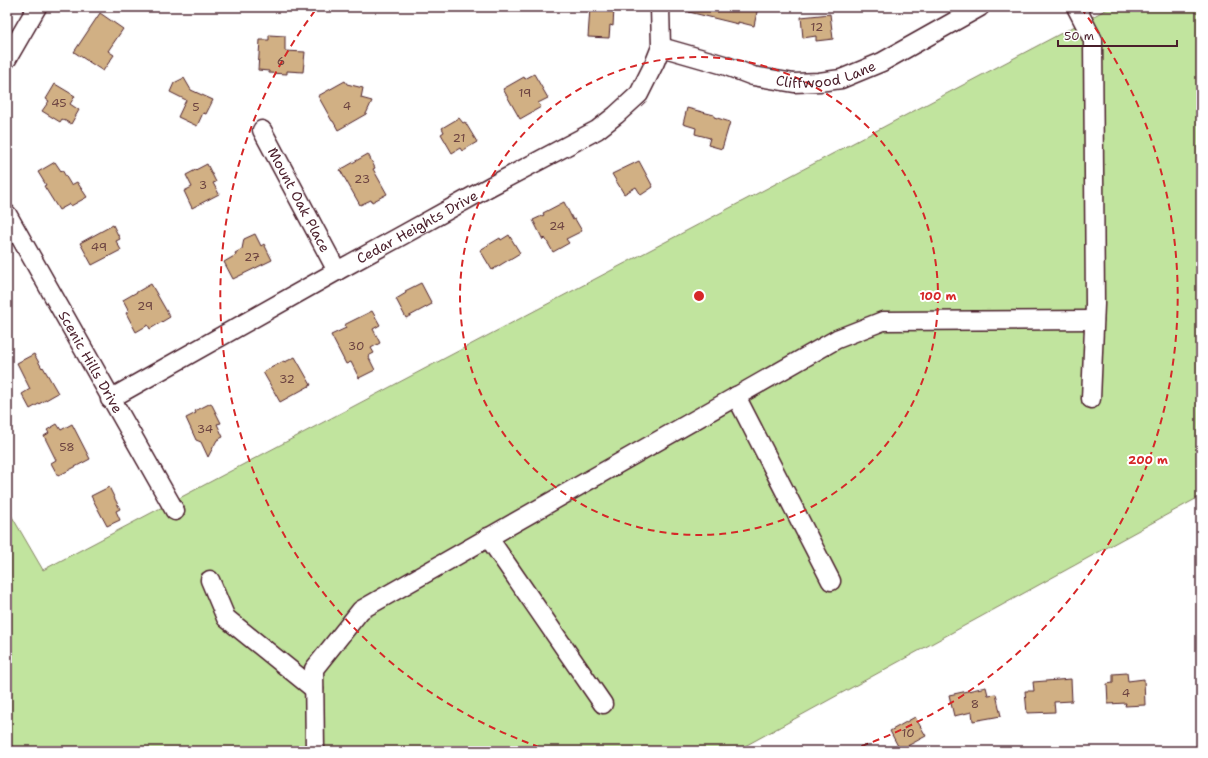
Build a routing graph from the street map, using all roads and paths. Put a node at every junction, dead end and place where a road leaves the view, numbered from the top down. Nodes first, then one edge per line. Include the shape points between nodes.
1 (37, 7) edge
2 (660, 7) edge
3 (980, 7) edge
4 (1076, 7) edge
5 (661, 47) junction
6 (7, 58) edge
7 (262, 130) dead end
8 (7, 214) edge
9 (337, 271) junction
10 (1094, 320) junction
11 (736, 396) junction
12 (110, 398) junction
13 (1091, 399) dead end
14 (175, 511) dead end
15 (488, 537) junction
16 (210, 580) dead end
17 (831, 581) dead end
18 (314, 689) junction
19 (603, 704) dead end
20 (315, 751) edge

1 - 6 street
2 - 5 street, Cedar Heights Drive
3 - 5 street, Cliffwood Lane via 882,62 841,79 819,82 794,83 753,76
4 - 10 street via 1093,40
5 - 9 street, Cedar Heights Drive via 639,94 597,130
7 - 9 street, Mount Oak Place
8 - 12 street, Scenic Hills Drive
9 - 12 street, Cedar Heights Drive
10 - 11 street via 883,321 837,338
10 - 13 street
11 - 15 street
11 - 17 street
12 - 14 street, Scenic Hills Drive
15 - 18 street via 361,610 314,669
15 - 19 street
16 - 18 street via 226,618
18 - 20 street

